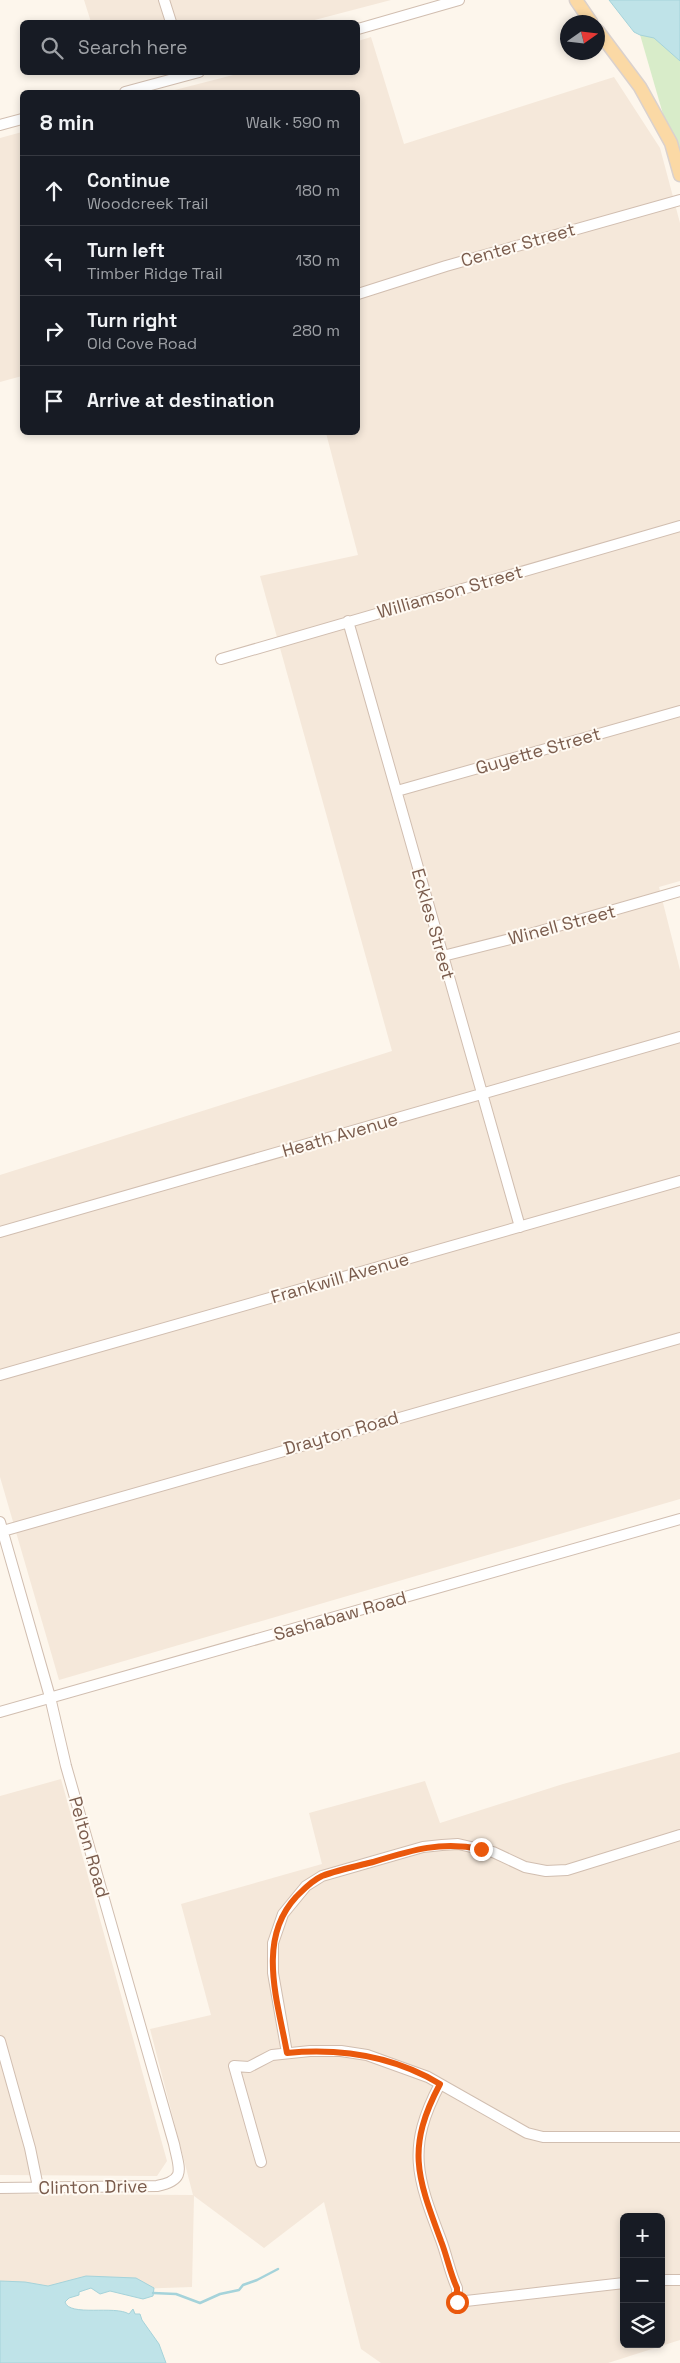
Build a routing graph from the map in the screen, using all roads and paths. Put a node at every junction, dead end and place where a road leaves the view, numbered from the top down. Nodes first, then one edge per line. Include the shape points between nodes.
1 (164, 0) edge
2 (459, 0) edge
3 (576, 0) edge
4 (586, 15) edge
5 (169, 20) edge
6 (360, 28) edge
7 (605, 40) edge
8 (182, 75) edge
9 (132, 90) edge
10 (20, 120) edge
11 (0, 125) edge
12 (680, 175) edge
13 (680, 200) edge
14 (360, 293) edge
15 (680, 526) edge
16 (348, 621) junction
17 (221, 660) dead end
18 (680, 711) edge
19 (397, 791) junction
20 (680, 891) edge
21 (443, 956) junction
22 (680, 1037) edge
23 (481, 1094) junction
24 (680, 1181) edge
25 (520, 1226) junction
26 (0, 1232) edge
27 (680, 1338) edge
28 (0, 1374) edge
29 (680, 1519) edge
30 (1, 1527) edge
31 (50, 1697) junction
32 (0, 1712) edge
33 (680, 1835) edge
34 (0, 2041) edge
35 (287, 2053) junction
36 (440, 2084) junction
37 (680, 2137) edge
38 (262, 2162) dead end
39 (179, 2172) joint
40 (38, 2187) junction
41 (0, 2188) edge
42 (665, 2280) edge
43 (680, 2280) edge
44 (620, 2283) edge

1 - 5 street
2 - 6 street
3 - 4 main road
7 - 12 main road via 640,87 670,143
8 - 9 street
10 - 11 street
13 - 14 street, Center Street
15 - 16 street, Williamson Street
16 - 17 street, Williamson Street
16 - 19 street, Eckles Street
18 - 19 street, Guyette Street
19 - 21 street, Eckles Street
20 - 21 street, Winell Street
21 - 23 street, Eckles Street
22 - 23 street, Heath Avenue
23 - 25 street, Eckles Street
23 - 26 street, Heath Avenue
24 - 25 street, Frankwill Avenue
25 - 28 street, Frankwill Avenue
27 - 30 street, Drayton Road
29 - 31 street, Sashabaw Road
30 - 31 street, Pelton Road
31 - 32 street, Sashabaw Road
31 - 39 street, Pelton Road via 58,1740
33 - 35 street via 567,1870 525,1867 493,1852 442,1844 322,1876 306,1886 283,1914 273,1943 273,1973
34 - 40 street
35 - 36 street via 341,2051 367,2055 392,2062
35 - 38 street via 272,2054 249,2067 234,2066
36 - 37 street via 509,2124 544,2137
36 - 44 street via 421,2129 419,2171 427,2204 457,2288 457,2302
39 - 40 street, Clinton Drive via 174,2182 157,2186
40 - 41 street, Clinton Drive
42 - 43 street

